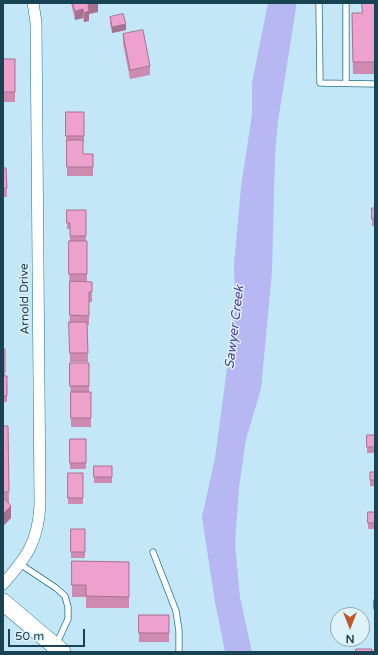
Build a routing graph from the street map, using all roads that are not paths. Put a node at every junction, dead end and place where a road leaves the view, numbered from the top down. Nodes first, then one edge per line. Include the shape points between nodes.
1 (33, 3) edge
2 (319, 3) edge
3 (346, 3) edge
4 (346, 83) junction
5 (375, 84) edge
6 (153, 552) dead end
7 (20, 564) junction
8 (3, 584) edge
9 (3, 602) edge
10 (58, 649) edge
11 (179, 652) edge

1 - 7 street, Arnold Drive via 36,22 40,505 32,545
2 - 4 lane via 320,83
3 - 4 lane
4 - 5 lane
6 - 11 lane via 176,611
7 - 8 street, Arnold Drive
7 - 10 lane via 65,596 68,619
9 - 10 main road

